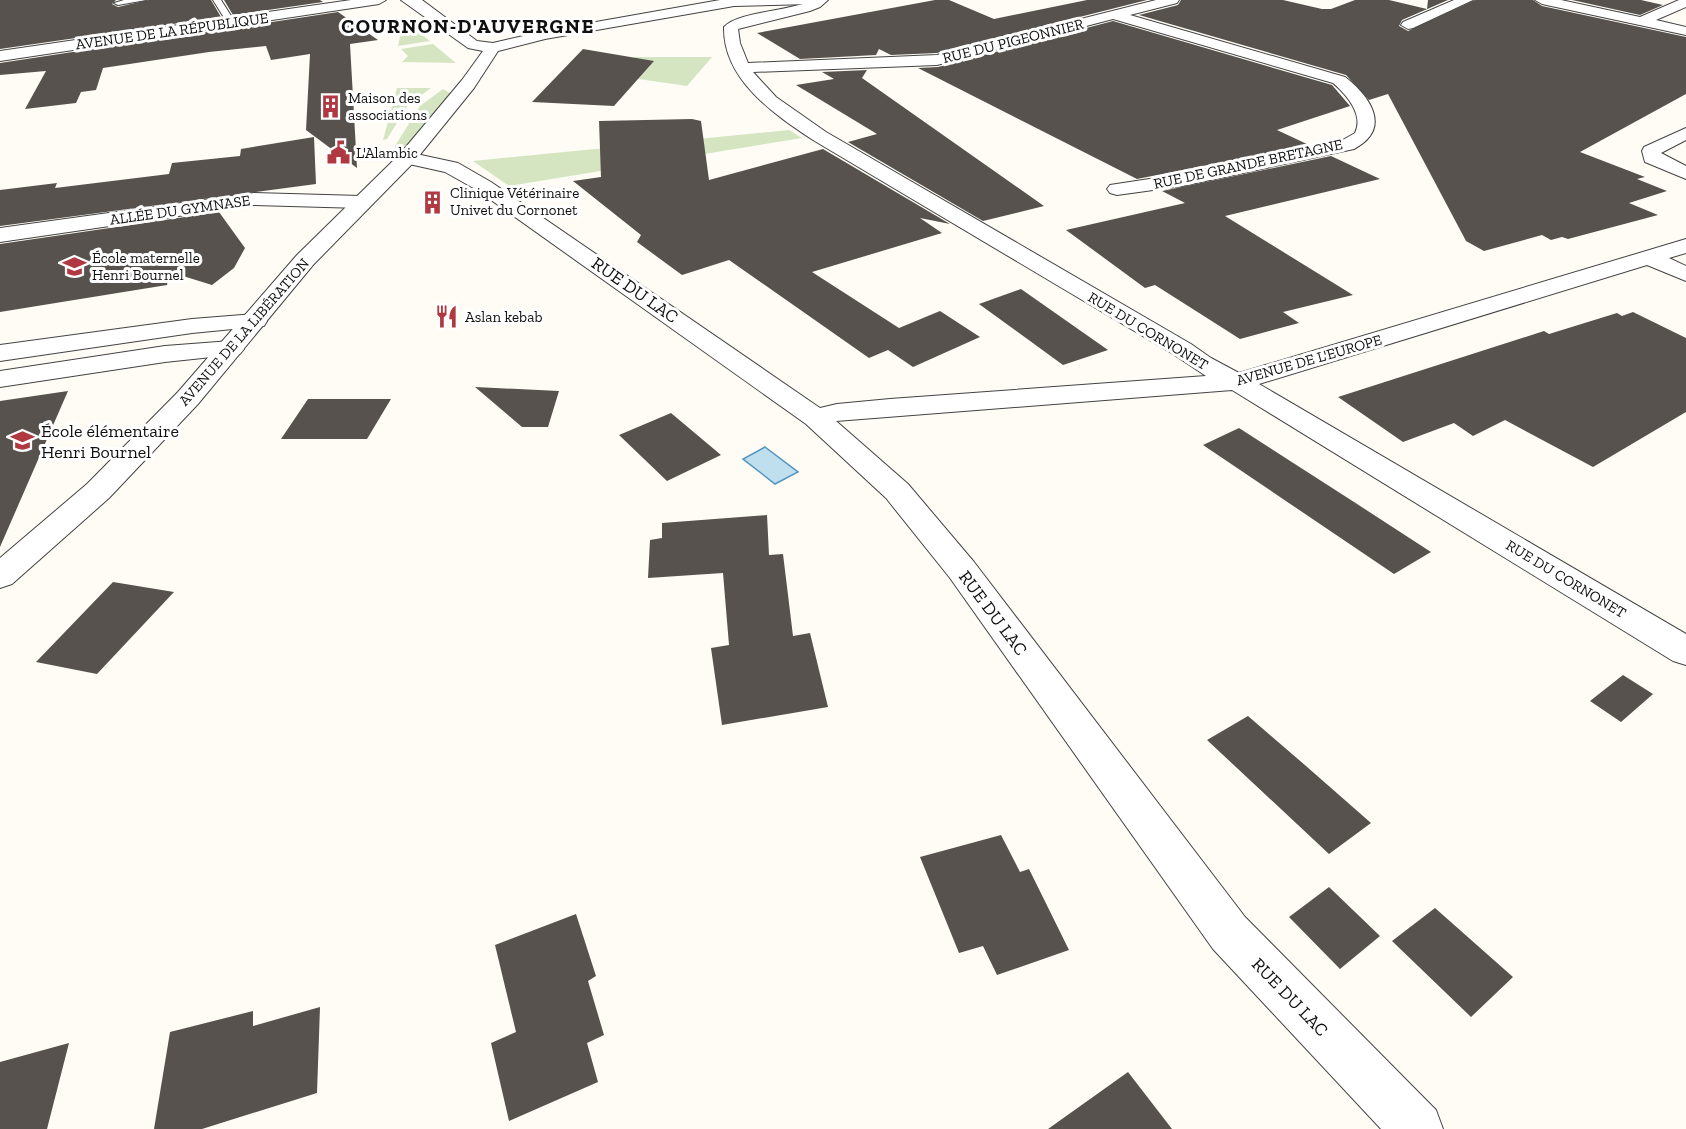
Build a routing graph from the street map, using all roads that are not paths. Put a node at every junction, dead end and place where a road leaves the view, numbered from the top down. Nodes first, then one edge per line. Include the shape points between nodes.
1 (142, 0) edge
2 (217, 0) edge
3 (379, 0) edge
4 (408, 0) edge
5 (811, 0) edge
6 (821, 0) edge
7 (1172, 0) edge
8 (1466, 0) edge
9 (1542, 0) edge
10 (1686, 2) edge
11 (118, 3) dead end
12 (1114, 15) junction
13 (1642, 21) junction
14 (231, 22) junction
15 (1408, 25) dead end
16 (1686, 31) edge
17 (493, 48) junction
18 (0, 56) edge
19 (743, 68) junction
20 (1686, 133) edge
21 (400, 166) junction
22 (1686, 173) edge
23 (1117, 189) dead end
24 (360, 201) junction
25 (0, 235) edge
26 (1685, 247) edge
27 (1648, 257) junction
28 (1686, 274) edge
29 (255, 321) junction
30 (231, 349) junction
31 (0, 352) edge
32 (0, 379) edge
33 (1237, 382) junction
34 (816, 418) junction
35 (0, 576) edge
36 (1686, 651) edge
37 (1417, 1129) edge

1 - 11 lane
2 - 14 lane
3 - 14 street, AVENUE DE LA RÉPUBLIQUE
4 - 17 street via 473,45
5 - 17 street via 734,2 545,35
6 - 19 street, RUE DU CORNONET via 814,7 731,27
7 - 12 street, RUE DU PIGEONNIER
8 - 15 street
9 - 13 street
10 - 13 street
12 - 19 street, RUE DU PIGEONNIER via 937,60
12 - 23 street, RUE DE GRANDE BRETAGNE via 1339,80 1348,86 1368,126 1363,137 1347,145 1182,180
13 - 16 street
14 - 18 street, AVENUE DE LA RÉPUBLIQUE
17 - 21 street, AVENUE DE LA LIBÉRATION
19 - 33 street, RUE DU CORNONET via 774,103 813,130
20 - 22 street via 1651,152 1652,158
21 - 24 street, AVENUE DE LA LIBÉRATION
21 - 34 street, RUE DU LAC via 484,186
24 - 25 street, ALLÉE DU GYMNASE via 254,199
24 - 29 street, AVENUE DE LA LIBÉRATION
26 - 27 street, AVENUE DE L'EUROPE
27 - 28 street
27 - 33 street, AVENUE DE L'EUROPE
29 - 30 street, AVENUE DE LA LIBÉRATION
29 - 31 street
30 - 32 street via 165,354
30 - 35 street, AVENUE DE LA LIBÉRATION via 98,491
33 - 34 street, AVENUE DE L'EUROPE via 890,407
33 - 36 street, RUE DU CORNONET
34 - 37 street, RUE DU LAC via 897,491 962,570 1229,933

